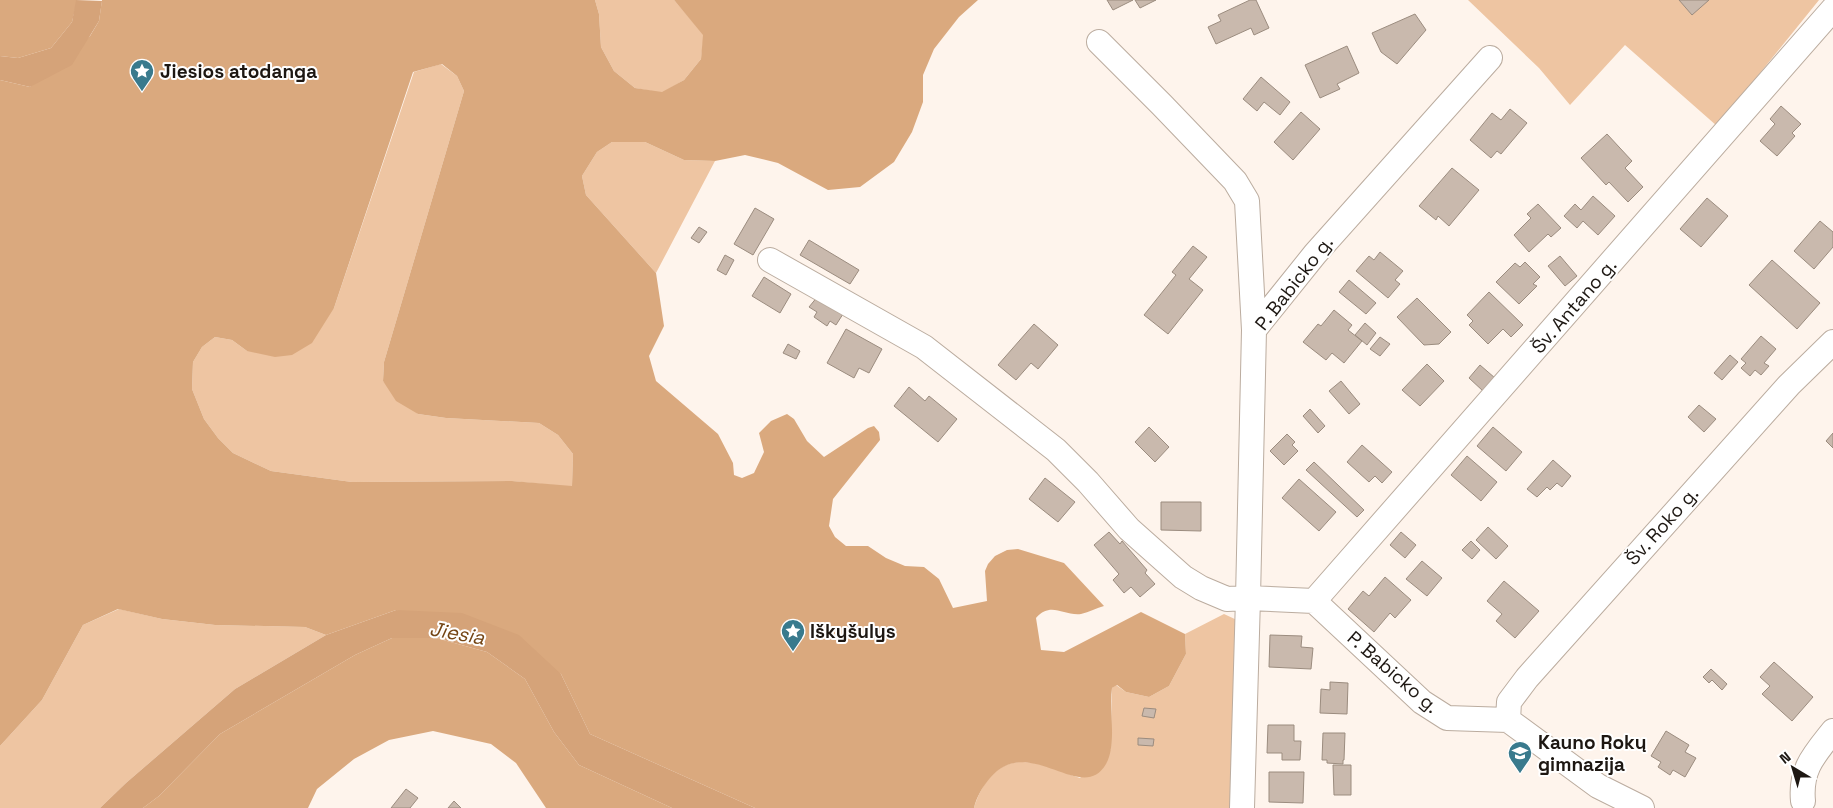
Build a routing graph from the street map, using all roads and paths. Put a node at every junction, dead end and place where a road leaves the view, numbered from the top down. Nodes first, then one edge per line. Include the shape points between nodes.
1 (1833, 9) edge
2 (1099, 42) dead end
3 (1490, 58) dead end
4 (770, 260) dead end
5 (1254, 330) junction
6 (1833, 342) edge
7 (1248, 598) junction
8 (1314, 601) junction
9 (1508, 720) junction
10 (1833, 731) edge
11 (1801, 806) edge
12 (1242, 808) edge
13 (1642, 808) edge

1 - 8 street, Šv. Antano g.
2 - 5 street via 1235,181 1247,200
3 - 5 street, P. Babicko g. via 1315,254
4 - 7 street via 924,347 1056,450 1129,529 1183,577 1227,599
5 - 7 street, P. Babicko g.
6 - 9 street, Šv. Roko g. via 1788,384 1527,678 1509,702
7 - 8 street
7 - 12 street, P. Babicko g.
8 - 9 street, P. Babicko g. via 1422,702 1447,718
9 - 13 street via 1598,786
10 - 11 street via 1811,758 1804,775

